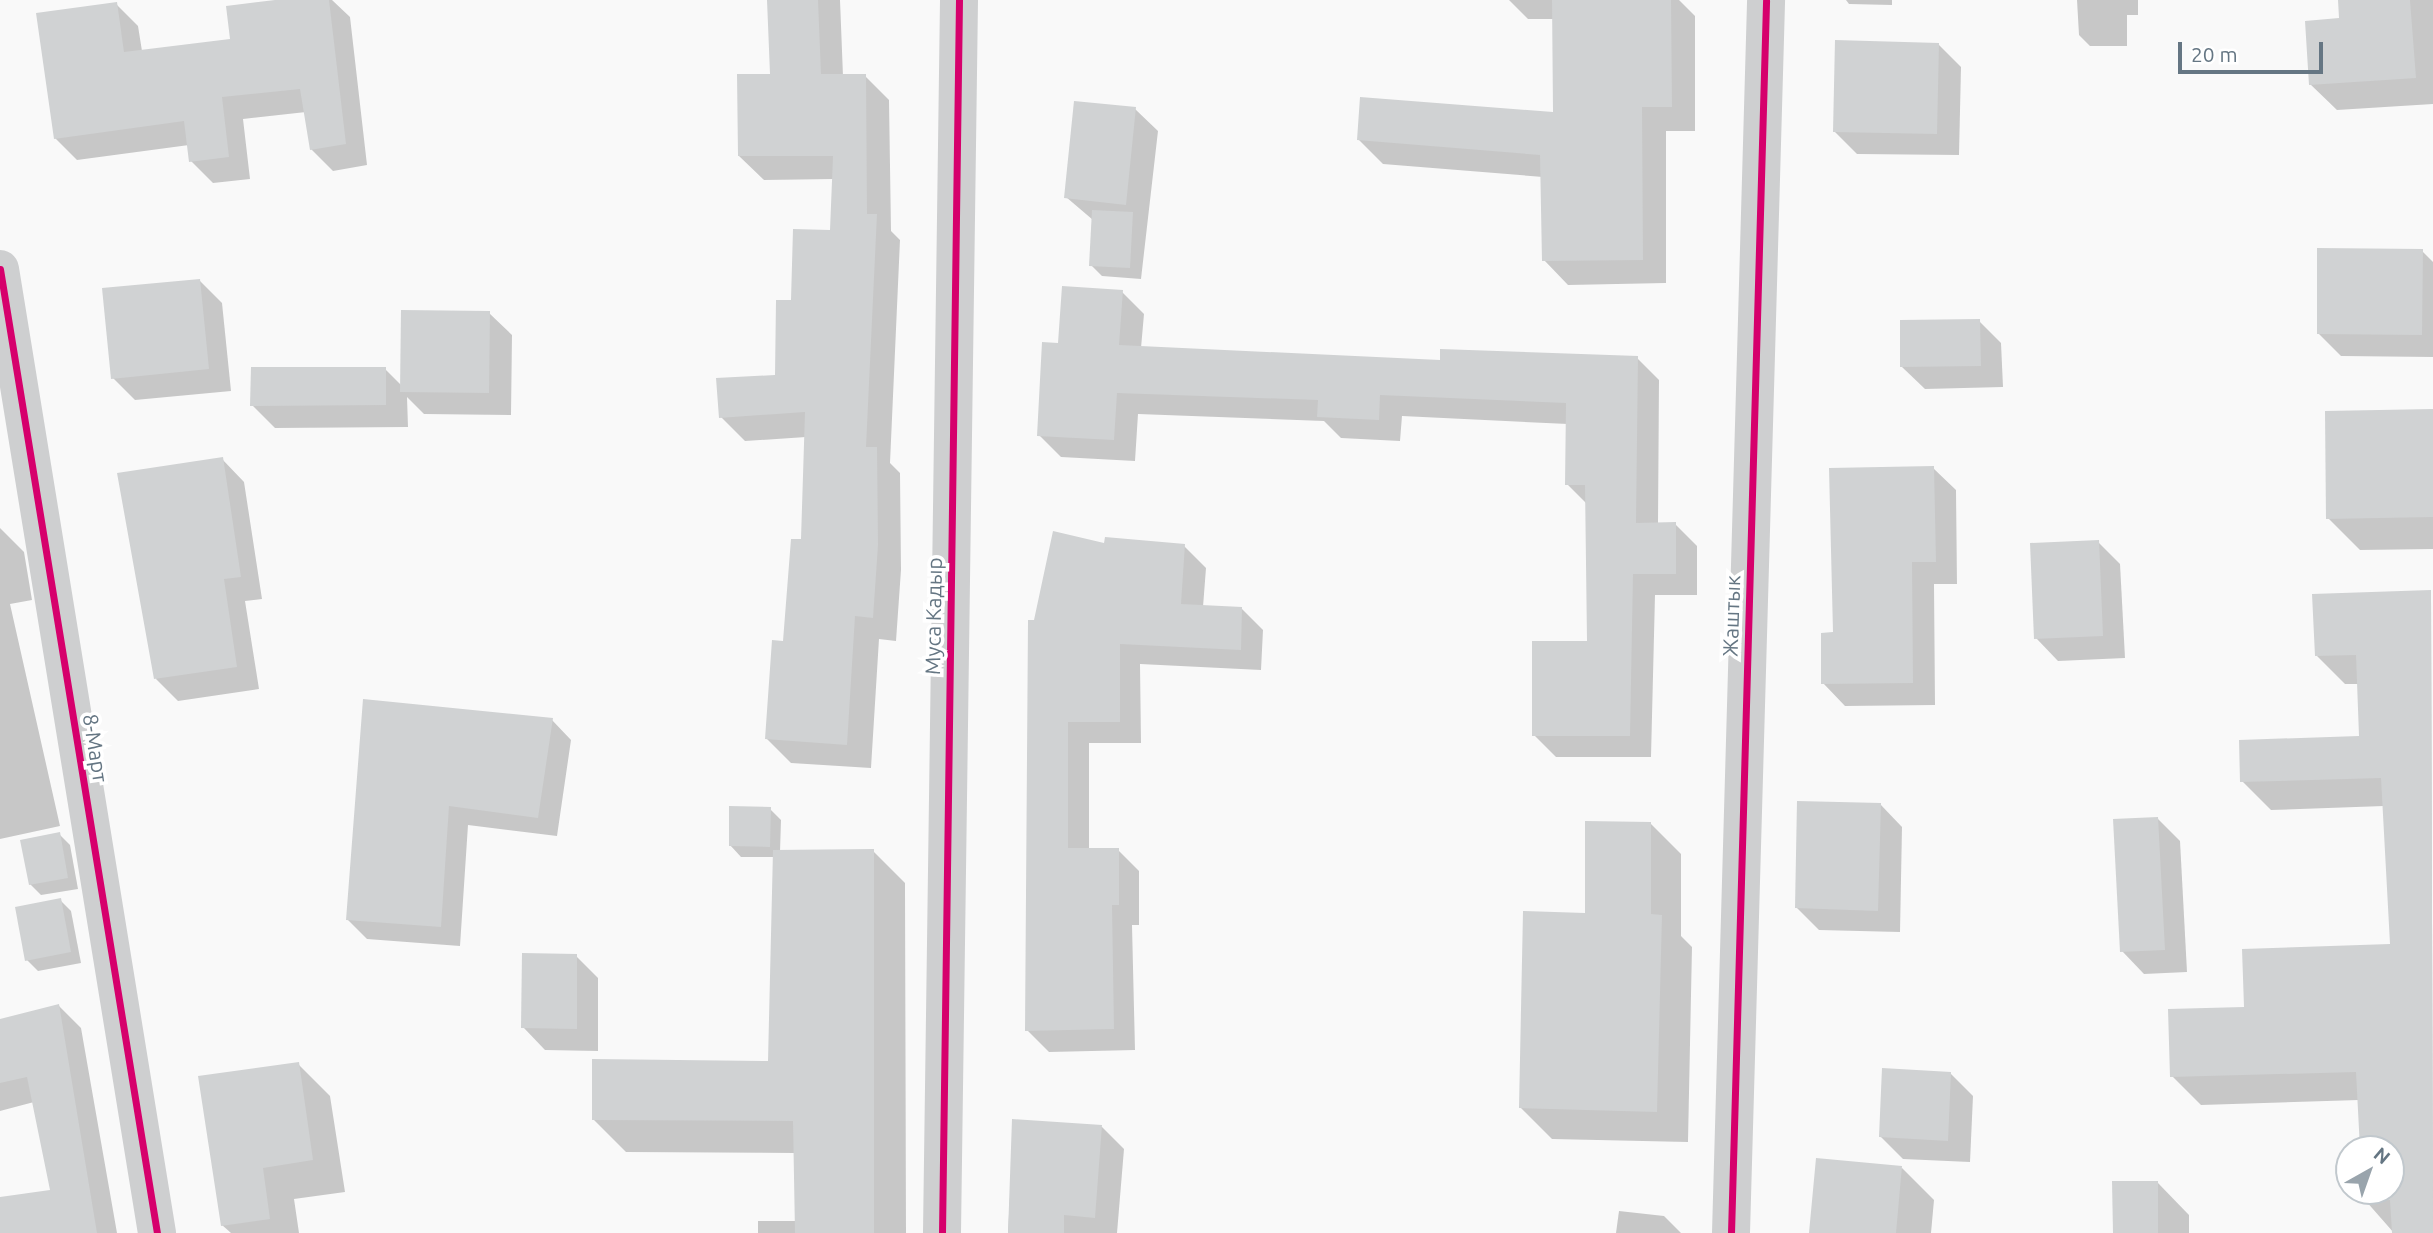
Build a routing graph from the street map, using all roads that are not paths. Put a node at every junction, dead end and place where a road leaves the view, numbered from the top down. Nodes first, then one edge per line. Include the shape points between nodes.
1 (959, 0) edge
2 (1766, 0) edge
3 (0, 269) edge
4 (157, 1233) edge
5 (942, 1233) edge
6 (1731, 1233) edge

1 - 5 street, Муса Кадыр
2 - 6 street, Жаштык
3 - 4 street, 8-Март

